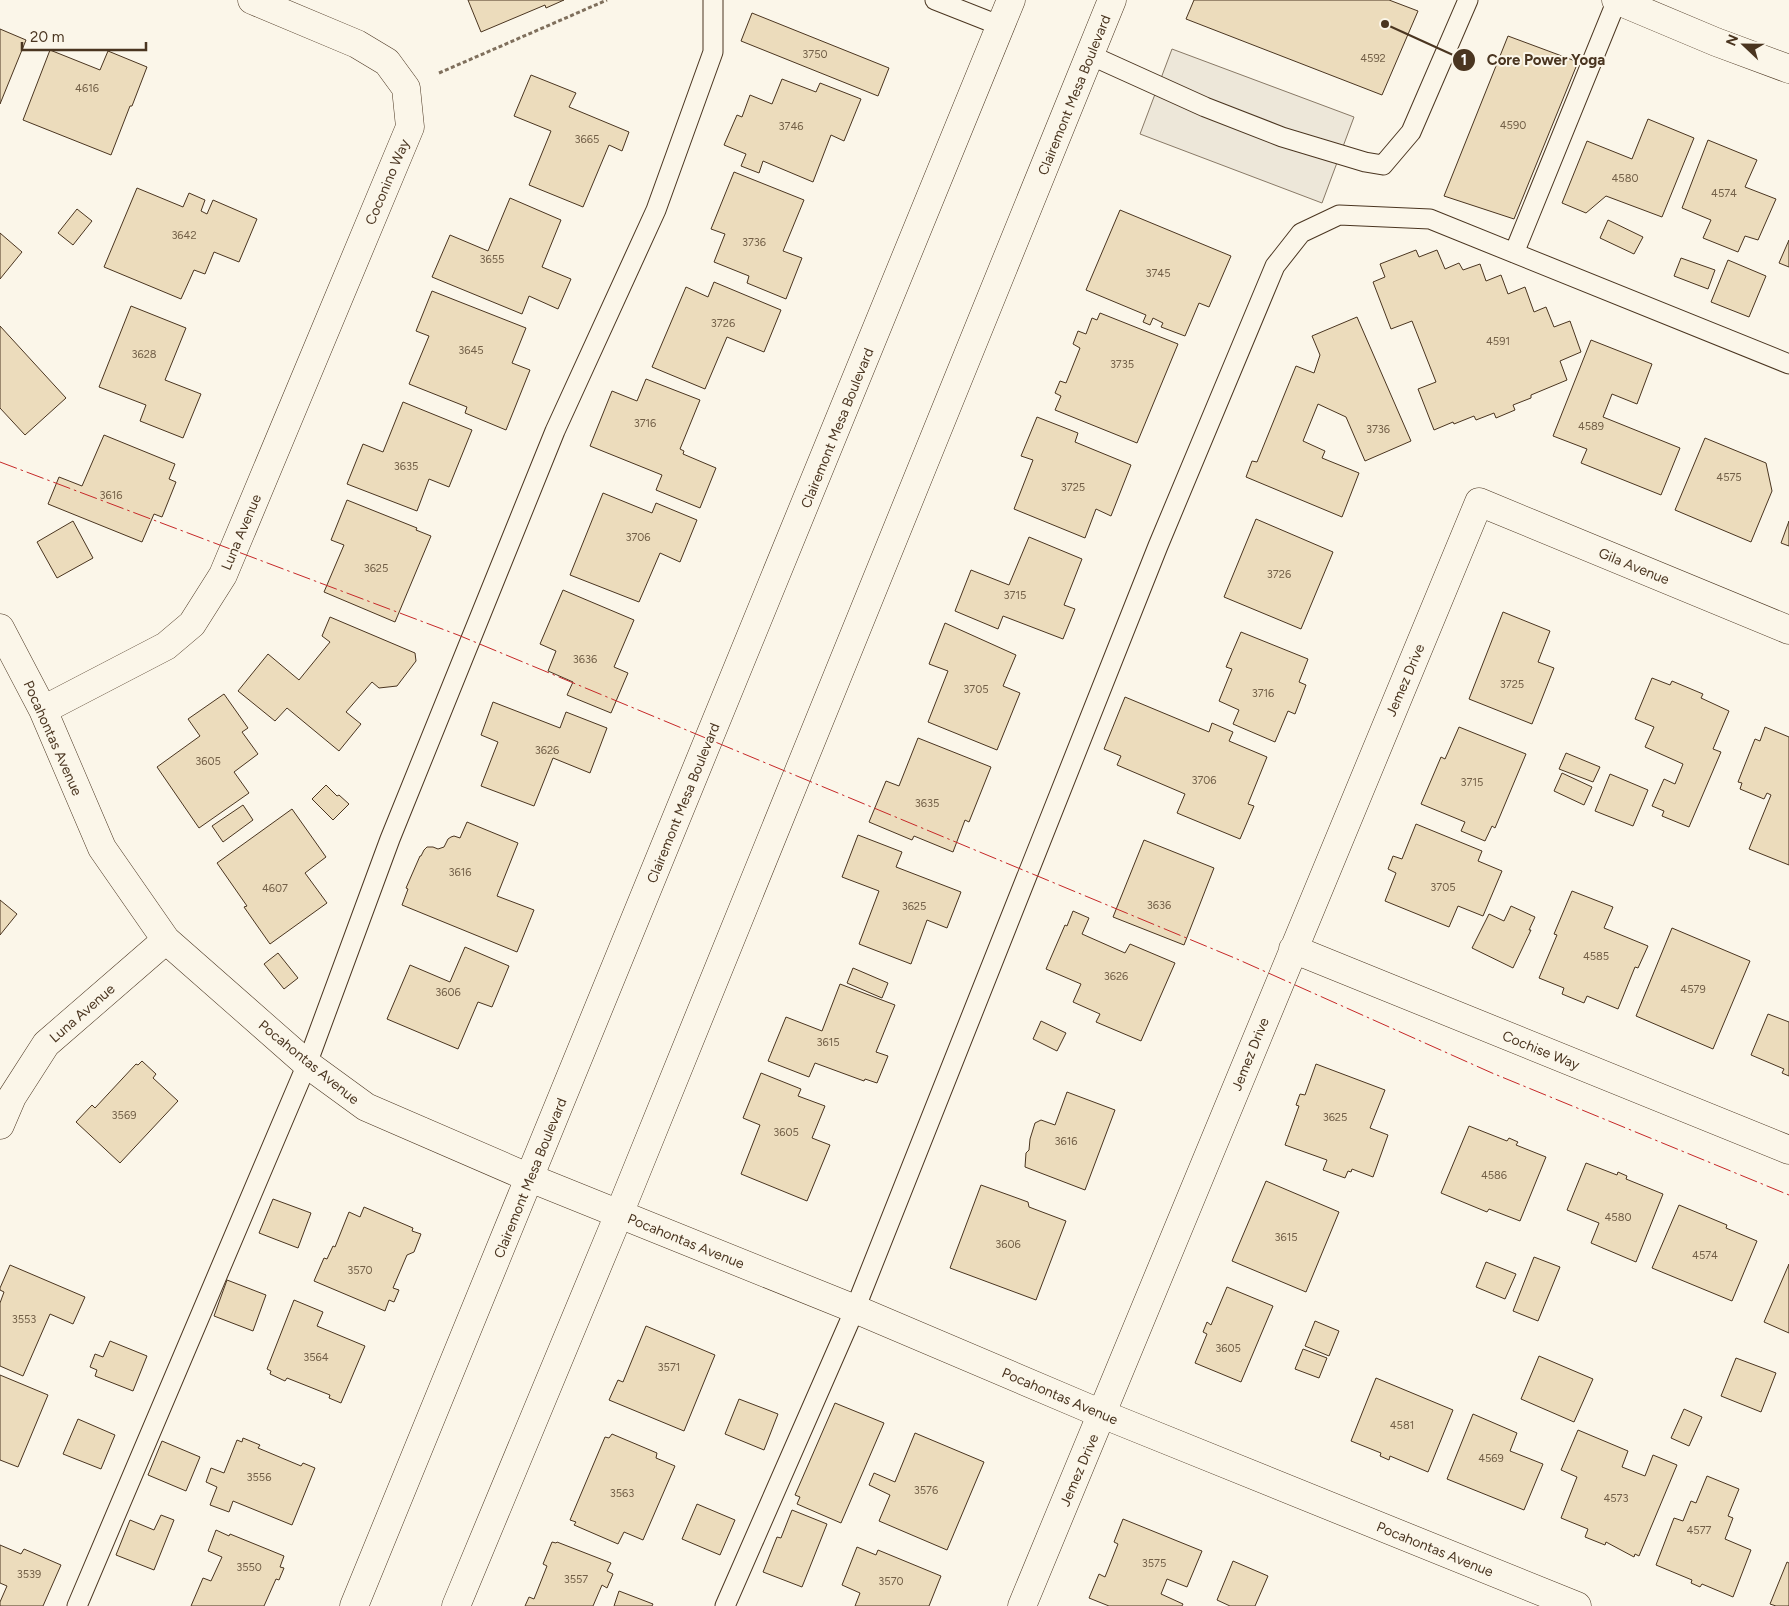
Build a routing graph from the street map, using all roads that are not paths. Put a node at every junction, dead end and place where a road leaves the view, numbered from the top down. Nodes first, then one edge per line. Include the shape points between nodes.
1 (252, 0) edge
2 (713, 0) edge
3 (935, 0) edge
4 (1011, 0) edge
5 (1112, 0) edge
6 (1468, 0) edge
7 (1616, 0) edge
8 (1001, 26) junction
9 (1090, 55) junction
10 (1789, 69) edge
11 (1514, 252) junction
12 (348, 274) joint
13 (1789, 364) edge
14 (1479, 502) joint
15 (0, 628) edge
16 (1789, 630) edge
17 (42, 710) junction
18 (166, 940) junction
19 (1293, 949) junction
20 (307, 1064) junction
21 (0, 1125) edge
22 (1789, 1150) edge
23 (530, 1178) junction
24 (619, 1214) junction
25 (855, 1309) junction
26 (1102, 1414) junction
27 (1537, 1598) edge
28 (77, 1606) edge
29 (354, 1606) edge
30 (456, 1606) edge
31 (726, 1606) edge
32 (1022, 1606) edge
33 (1576, 1606) edge

1 - 12 street, Coconino Way via 357,44 387,62 406,88 410,127
2 - 20 lane via 713,52 656,210 555,431 390,839
3 - 8 lane
4 - 8 street, Clairemont Mesa Boulevard
5 - 9 street, Clairemont Mesa Boulevard
6 - 9 lane via 1411,132 1384,165 1282,137 1205,107
7 - 10 street
7 - 11 lane
8 - 23 street, Clairemont Mesa Boulevard
9 - 24 street, Clairemont Mesa Boulevard
11 - 13 lane
11 - 25 lane via 1430,219 1339,215 1301,233 1275,266 1158,546
12 - 17 street, Luna Avenue via 223,575 192,624 166,646
14 - 16 street, Gila Avenue
14 - 19 street, Jemez Drive
15 - 17 street, Pocahontas Avenue
17 - 18 street, Pocahontas Avenue via 102,848
18 - 20 street, Pocahontas Avenue
18 - 21 street, Luna Avenue via 46,1044 12,1097
19 - 22 street, Cochise Way
19 - 26 street, Jemez Drive
20 - 23 street, Pocahontas Avenue via 366,1107
20 - 28 lane
23 - 24 street, Pocahontas Avenue
23 - 29 street, Clairemont Mesa Boulevard
24 - 25 street, Pocahontas Avenue
24 - 30 street, Clairemont Mesa Boulevard
25 - 26 street, Pocahontas Avenue
25 - 31 lane
26 - 27 street, Pocahontas Avenue
26 - 32 street, Jemez Drive
27 - 33 street, Pocahontas Avenue

